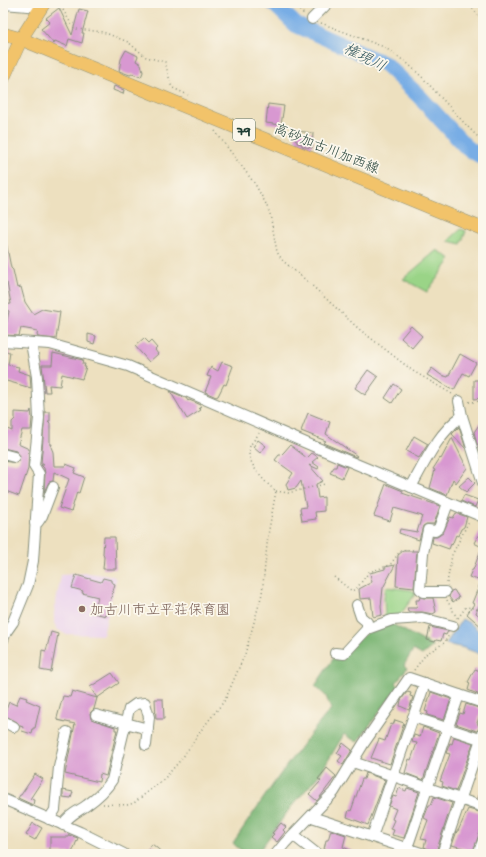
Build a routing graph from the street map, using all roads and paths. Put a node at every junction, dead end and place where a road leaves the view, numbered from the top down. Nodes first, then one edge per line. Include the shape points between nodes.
1 (59, 3) edge
2 (290, 3) edge
3 (328, 3) edge
4 (467, 3) edge
5 (3, 4) edge
6 (42, 5) edge
7 (312, 19) junction
8 (483, 20) edge
9 (3, 34) edge
10 (21, 39) junction
11 (3, 79) edge
12 (193, 110) junction
13 (214, 118) junction
14 (483, 142) edge
15 (483, 229) edge
16 (3, 341) edge
17 (31, 344) junction
18 (459, 401) junction
19 (483, 401) edge
20 (462, 416) junction
21 (265, 426) junction
22 (3, 454) edge
23 (14, 457) dead end
24 (483, 483) edge
25 (325, 484) dead end
26 (53, 487) dead end
27 (411, 487) junction
28 (276, 491) junction
29 (448, 503) junction
30 (483, 517) edge
31 (35, 523) junction
32 (424, 550) junction
33 (334, 577) dead end
34 (445, 592) dead end
35 (357, 605) dead end
36 (483, 612) edge
37 (456, 622) joint
38 (368, 629) junction
39 (3, 640) edge
40 (335, 653) dead end
41 (425, 683) junction
42 (459, 695) junction
43 (483, 703) edge
44 (96, 715) dead end
45 (413, 717) junction
46 (3, 722) edge
47 (126, 724) junction
48 (14, 727) dead end
49 (448, 728) junction
50 (148, 729) junction
51 (67, 732) dead end
52 (482, 738) edge
53 (146, 745) dead end
54 (353, 762) junction
55 (393, 776) junction
56 (427, 787) junction
57 (3, 799) edge
58 (461, 799) junction
59 (98, 806) dead end
60 (483, 807) edge
61 (312, 817) junction
62 (49, 819) junction
63 (64, 825) junction
64 (293, 835) junction
65 (372, 837) junction
66 (483, 841) edge
67 (407, 848) junction
68 (124, 854) edge
69 (276, 854) edge
70 (317, 854) edge
71 (424, 854) edge
72 (442, 854) edge
73 (478, 854) edge

1 - 12 path via 73,27 103,32 128,42 146,57 165,62 173,88 190,97
2 - 7 path
3 - 7 street
4 - 8 path
5 - 6 street
6 - 10 main road
7 - 14 path via 384,48 407,64
9 - 10 main road, 高砂加古川加西線 / 79
10 - 11 main road
10 - 12 main road, 高砂加古川加西線 / 79
12 - 13 main road, 高砂加古川加西線 / 79
13 - 15 main road, 高砂加古川加西線 / 79
13 - 18 path via 215,132 255,184 266,204 277,252 283,261 359,329 413,371 450,392
16 - 17 street
17 - 21 street via 50,344 128,366
17 - 31 street via 37,377 39,418 34,466 39,474
18 - 19 path
18 - 20 street
20 - 24 street
20 - 27 street via 433,447
21 - 27 street
21 - 28 path via 250,447 250,456 258,474
22 - 23 street
25 - 28 path via 288,493
26 - 31 street via 42,516
27 - 29 street
28 - 59 path via 268,535 262,594 245,654 225,700 165,778 134,803
29 - 30 street
29 - 32 street via 439,528 435,531 428,530
31 - 39 street via 33,561 28,585 14,622
32 - 33 path via 402,550 390,565 369,572 352,591
32 - 34 street via 420,589 424,592
35 - 38 street via 361,617 367,622
36 - 37 path via 466,607
37 - 38 street via 422,618 402,619
38 - 40 street via 344,654
41 - 42 street
41 - 45 street
41 - 54 street via 409,678
42 - 43 street
42 - 49 street
44 - 47 street
45 - 49 street
45 - 55 street
46 - 48 street
47 - 50 street
47 - 50 street via 129,709 136,704 145,703 149,717
47 - 63 street via 112,780 89,804 66,819
49 - 52 street
49 - 56 street
50 - 53 street
51 - 62 street via 59,767 55,810
52 - 58 street
54 - 55 street
54 - 61 street via 334,792
55 - 56 street
55 - 65 street
56 - 58 street
56 - 67 street
57 - 62 street
58 - 60 street
58 - 72 street
61 - 64 street
61 - 65 street
62 - 63 street
63 - 68 street
64 - 69 street
64 - 70 street
65 - 67 street
66 - 73 street
67 - 71 street

